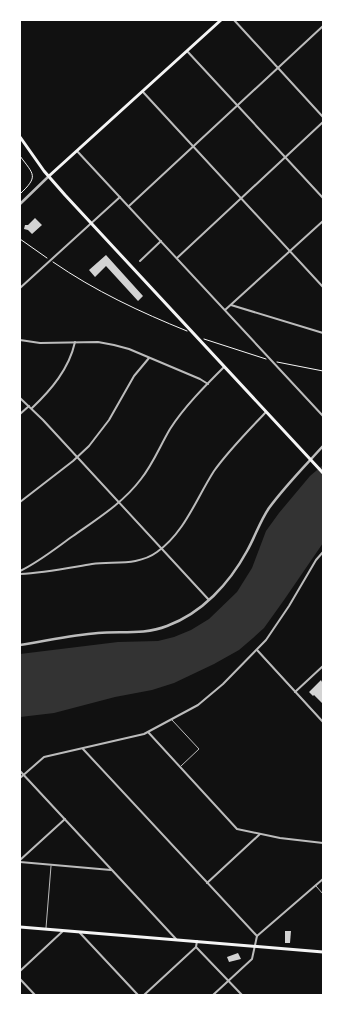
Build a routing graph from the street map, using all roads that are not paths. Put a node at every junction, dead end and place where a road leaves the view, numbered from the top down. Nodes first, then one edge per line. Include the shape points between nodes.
1 (221, 20) edge
2 (234, 20) edge
3 (323, 26) edge
4 (187, 51) junction
5 (278, 67) junction
6 (143, 92) junction
7 (237, 105) junction
8 (323, 117) edge
9 (323, 122) edge
10 (20, 136) edge
11 (192, 146) junction
12 (77, 150) junction
13 (285, 158) junction
14 (49, 176) junction
15 (120, 197) junction
16 (323, 198) edge
17 (241, 199) junction
18 (20, 204) edge
19 (129, 206) junction
20 (323, 220) edge
21 (91, 224) junction
22 (161, 241) junction
23 (290, 251) junction
24 (177, 258) junction
25 (140, 261) dead end
26 (21, 286) edge
27 (323, 287) edge
28 (231, 305) junction
29 (225, 310) junction
30 (323, 333) edge
31 (20, 340) edge
32 (75, 342) junction
33 (148, 358) junction
34 (224, 367) junction
35 (208, 384) junction
36 (20, 398) edge
37 (28, 406) junction
38 (32, 408) junction
39 (266, 412) junction
40 (20, 414) edge
41 (323, 416) edge
42 (323, 446) edge
43 (78, 458) junction
44 (310, 460) junction
45 (323, 474) edge
46 (20, 502) edge
47 (119, 502) junction
48 (161, 548) junction
49 (323, 552) edge
50 (20, 573) edge
51 (209, 600) junction
52 (20, 644) edge
53 (257, 650) junction
54 (323, 666) edge
55 (295, 692) junction
56 (171, 719) junction
57 (323, 722) edge
58 (148, 732) junction
59 (83, 749) junction
60 (180, 767) junction
61 (20, 771) edge
62 (24, 775) junction
63 (20, 778) edge
64 (65, 819) junction
65 (260, 834) junction
66 (323, 843) edge
67 (20, 861) edge
68 (51, 866) junction
69 (112, 870) junction
70 (323, 879) edge
71 (207, 883) junction
72 (315, 886) junction
73 (323, 894) edge
74 (20, 927) edge
75 (46, 929) junction
76 (64, 930) junction
77 (80, 932) junction
78 (257, 936) junction
79 (176, 940) junction
80 (197, 941) junction
81 (196, 946) junction
82 (256, 946) junction
83 (323, 952) edge
84 (20, 971) edge
85 (20, 979) edge
86 (228, 980) junction
87 (35, 995) edge
88 (138, 995) edge
89 (144, 995) edge
90 (213, 995) edge
91 (242, 995) edge

1 - 4 main road
2 - 5 street
3 - 5 street
4 - 6 main road
4 - 7 street
5 - 7 street
5 - 8 street
6 - 11 street
6 - 12 main road
7 - 11 street
7 - 13 street
9 - 13 street
10 - 14 main road
11 - 17 street
11 - 19 street
12 - 14 main road
12 - 15 street
13 - 16 street
13 - 17 street
14 - 18 street
14 - 21 main road
15 - 19 street
15 - 21 street
17 - 23 street
17 - 24 street
19 - 22 street
20 - 23 street
21 - 26 street
21 - 34 main road
22 - 24 street
22 - 25 street
23 - 27 street
23 - 28 street
24 - 29 street
28 - 29 street
28 - 30 street
29 - 41 street
31 - 32 street via 40,343
32 - 33 street via 114,345
32 - 38 street via 59,377
33 - 35 street
33 - 43 street via 129,383 109,420
34 - 35 street
34 - 39 main road
35 - 47 street via 176,420 149,468
36 - 37 street
37 - 38 street
37 - 40 street
38 - 43 street
39 - 44 main road
39 - 48 street via 222,460 189,516
42 - 44 street
43 - 46 street
43 - 47 street
44 - 45 main road
44 - 51 street via 269,508 242,561
47 - 48 street
47 - 50 street
48 - 50 street via 155,553 133,561
48 - 51 street
49 - 53 street via 276,627
51 - 52 street via 189,616 153,630 97,633
53 - 55 street
53 - 56 street via 208,697
54 - 55 street
55 - 57 street
56 - 58 street
56 - 60 lane via 199,749
58 - 59 street
58 - 60 street
59 - 62 street via 44,757
59 - 71 street
60 - 65 street via 237,829
61 - 62 street
62 - 63 street
62 - 64 street
64 - 67 street
64 - 69 street
65 - 66 street
65 - 71 street
67 - 68 street
68 - 69 street
68 - 75 lane
69 - 79 street
70 - 72 street
71 - 78 street
72 - 73 lane
72 - 78 street
74 - 75 main road
75 - 76 main road
76 - 77 main road
76 - 84 street
77 - 79 main road
77 - 88 street
78 - 82 street
79 - 80 main road
80 - 81 street
80 - 82 main road
81 - 86 street
81 - 89 street
82 - 83 main road
82 - 86 street via 252,959
85 - 87 street
86 - 90 street
86 - 91 street

